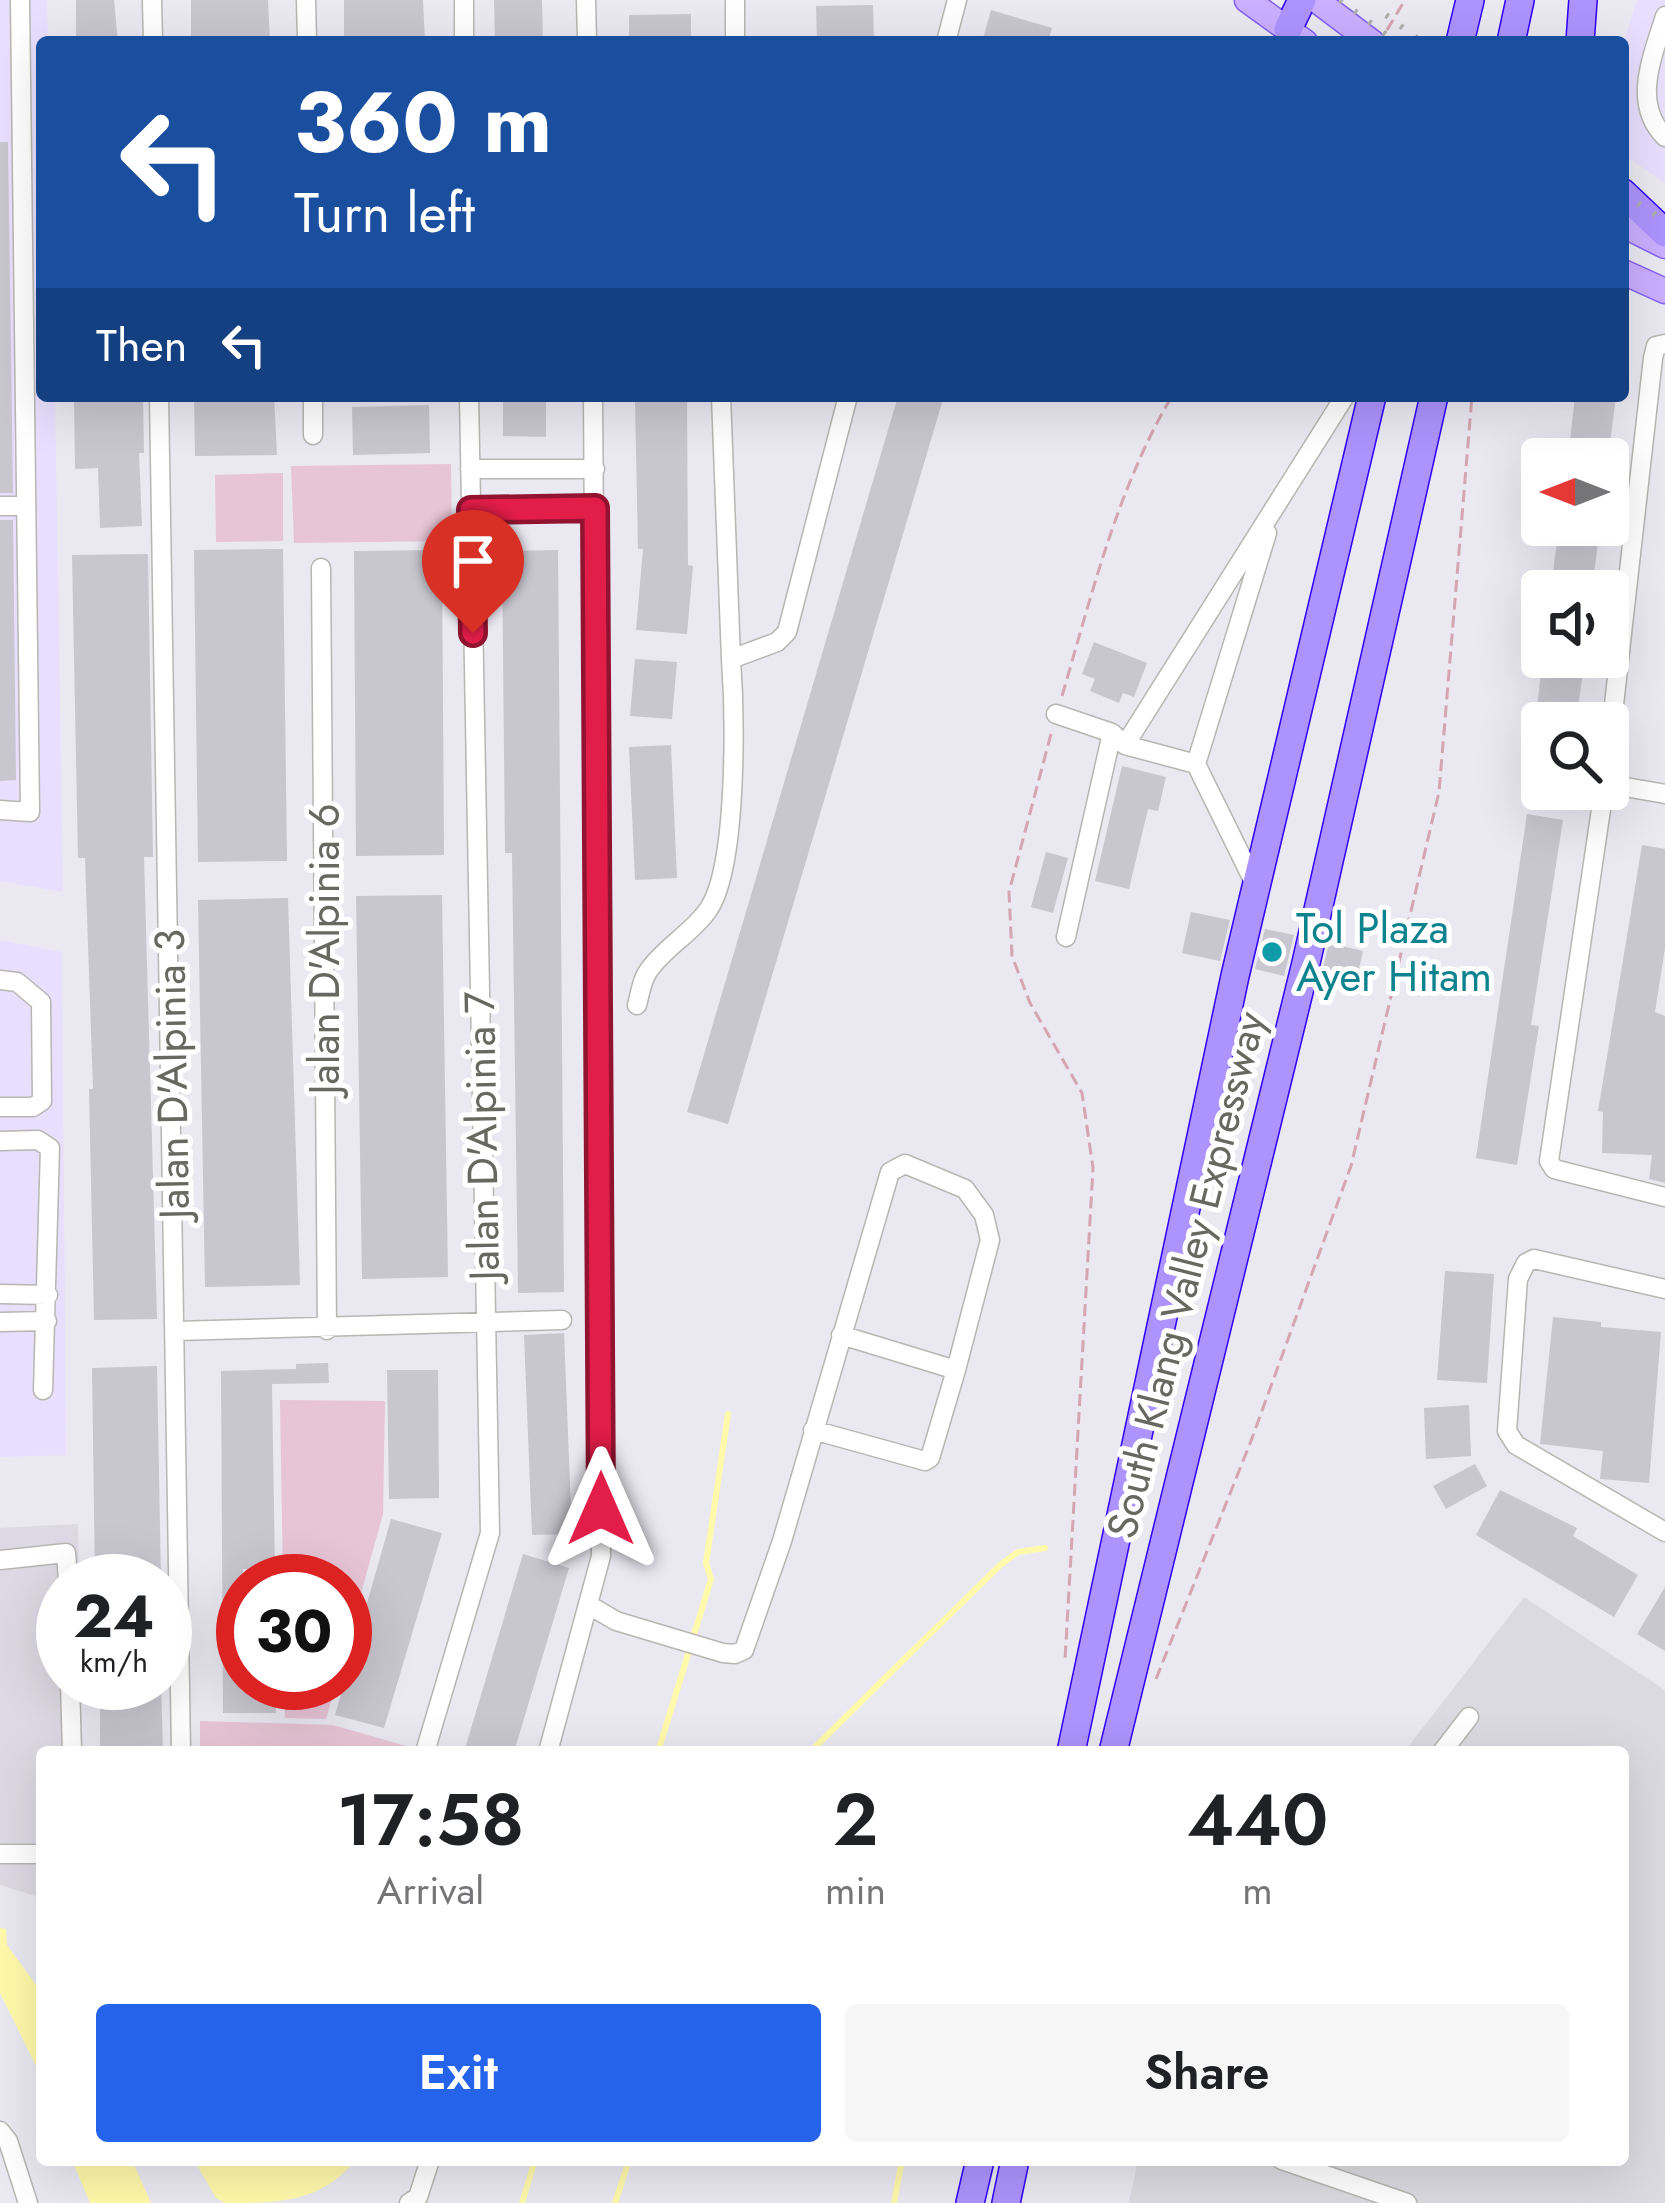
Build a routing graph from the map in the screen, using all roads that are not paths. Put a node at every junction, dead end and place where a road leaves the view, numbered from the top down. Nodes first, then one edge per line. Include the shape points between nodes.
1 (20, 0) edge
2 (152, 0) edge
3 (306, 0) edge
4 (464, 0) edge
5 (586, 0) edge
6 (735, 0) edge
7 (957, 0) edge
8 (1247, 0) edge
9 (1302, 0) edge
10 (1316, 0) edge
11 (1470, 0) edge
12 (1520, 0) edge
13 (1583, 0) edge
14 (1665, 16) edge
15 (1297, 35) edge
16 (153, 36) edge
17 (307, 36) edge
18 (464, 36) edge
19 (587, 36) edge
20 (735, 36) edge
21 (948, 36) edge
22 (1366, 36) edge
23 (1461, 36) edge
24 (1512, 36) edge
25 (1580, 36) edge
26 (1665, 136) edge
27 (1629, 199) edge
28 (1629, 228) edge
29 (1665, 232) edge
30 (1665, 246) edge
31 (0, 271) edge
32 (23, 271) junction
33 (1629, 275) edge
34 (1665, 291) edge
35 (1660, 345) edge
36 (159, 402) edge
37 (313, 402) edge
38 (469, 402) edge
39 (593, 402) edge
40 (721, 402) edge
41 (846, 402) edge
42 (1342, 402) edge
43 (1371, 402) edge
44 (1433, 402) edge
45 (313, 435) dead end
46 (470, 469) junction
47 (548, 469) junction
48 (595, 469) junction
49 (0, 506) edge
50 (26, 506) junction
51 (1276, 507) junction
52 (548, 508) junction
53 (595, 508) junction
54 (471, 510) junction
55 (321, 568) dead end
56 (731, 659) junction
57 (1615, 702) edge
58 (1056, 714) road end
59 (1118, 739) junction
60 (1196, 764) junction
61 (1629, 790) edge
62 (1665, 794) edge
63 (0, 810) edge
64 (1602, 810) edge
65 (1256, 886) junction
66 (1066, 937) dead end
67 (0, 980) edge
68 (637, 1005) dead end
69 (0, 1107) edge
70 (0, 1141) edge
71 (1665, 1197) edge
72 (1665, 1289) edge
73 (0, 1294) edge
74 (48, 1295) junction
75 (562, 1320) dead end
76 (0, 1322) edge
77 (47, 1322) junction
78 (486, 1323) junction
79 (327, 1330) junction
80 (176, 1331) junction
81 (842, 1335) junction
82 (956, 1370) junction
83 (43, 1390) dead end
84 (813, 1430) junction
85 (1665, 1532) edge
86 (36, 1555) edge
87 (0, 1559) edge
88 (589, 1605) junction
89 (71, 1710) edge
90 (1468, 1717) dead end
91 (72, 1746) edge
92 (181, 1746) edge
93 (427, 1746) edge
94 (550, 1746) edge
95 (1072, 1746) edge
96 (1114, 1746) edge
97 (1446, 1746) edge
98 (0, 1854) edge
99 (36, 1854) edge
100 (0, 2131) edge
101 (7, 2156) edge
102 (428, 2166) edge
103 (979, 2166) edge
104 (1015, 2166) edge
105 (1299, 2166) edge
106 (28, 2203) edge
107 (409, 2203) edge
108 (970, 2203) edge
109 (1006, 2203) edge
110 (1406, 2203) edge

1 - 32 street
2 - 16 street
3 - 17 street
4 - 18 street
5 - 19 street
6 - 20 street
7 - 21 street
8 - 15 main road
9 - 15 highway
10 - 22 main road
11 - 23 highway
12 - 24 highway
13 - 25 highway
14 - 26 street via 1646,89
27 - 29 highway
28 - 30 main road
31 - 32 street
32 - 50 street
33 - 34 main road
35 - 57 street
36 - 80 street, Jalan D'Alpinia 3
37 - 45 street
38 - 46 street, Jalan D'Alpinia 7
39 - 48 street
40 - 56 street
41 - 56 street via 787,632
42 - 51 street
43 - 65 highway, South Klang Valley Expressway
44 - 96 highway, South Klang Valley Expressway
46 - 47 street
46 - 54 street, Jalan D'Alpinia 7
47 - 48 street
47 - 52 street
48 - 53 street
49 - 50 street
50 - 63 street via 30,812
51 - 59 street
51 - 60 street
52 - 53 street
52 - 54 street
53 - 88 street via 601,1556
54 - 78 street, Jalan D'Alpinia 7
55 - 79 street, Jalan D'Alpinia 6
56 - 68 street via 736,726 717,891 697,924 647,971
58 - 59 street
59 - 60 street
59 - 66 street
60 - 65 street
61 - 62 street
64 - 71 street via 1549,1161 1554,1169
65 - 95 highway, South Klang Valley Expressway
67 - 69 street via 16,982 40,1003 42,1102
70 - 74 street via 38,1140 50,1148
72 - 85 street via 1526,1263 1507,1431 1516,1445
73 - 74 street
74 - 77 street
75 - 78 street
76 - 77 street
77 - 83 street
78 - 79 street
78 - 93 street, Jalan D'Alpinia 7 via 490,1532
79 - 80 street
80 - 92 street, Jalan D'Alpinia 3
81 - 82 street
81 - 82 street via 890,1172 904,1164 965,1189 984,1215 990,1240
81 - 84 street
82 - 84 street via 925,1461
84 - 88 street via 744,1650 723,1653
86 - 87 street
88 - 94 street
89 - 91 street
90 - 97 street
98 - 99 street
100 - 101 street
101 - 106 street
102 - 107 street
103 - 108 highway
104 - 109 highway
105 - 110 street

